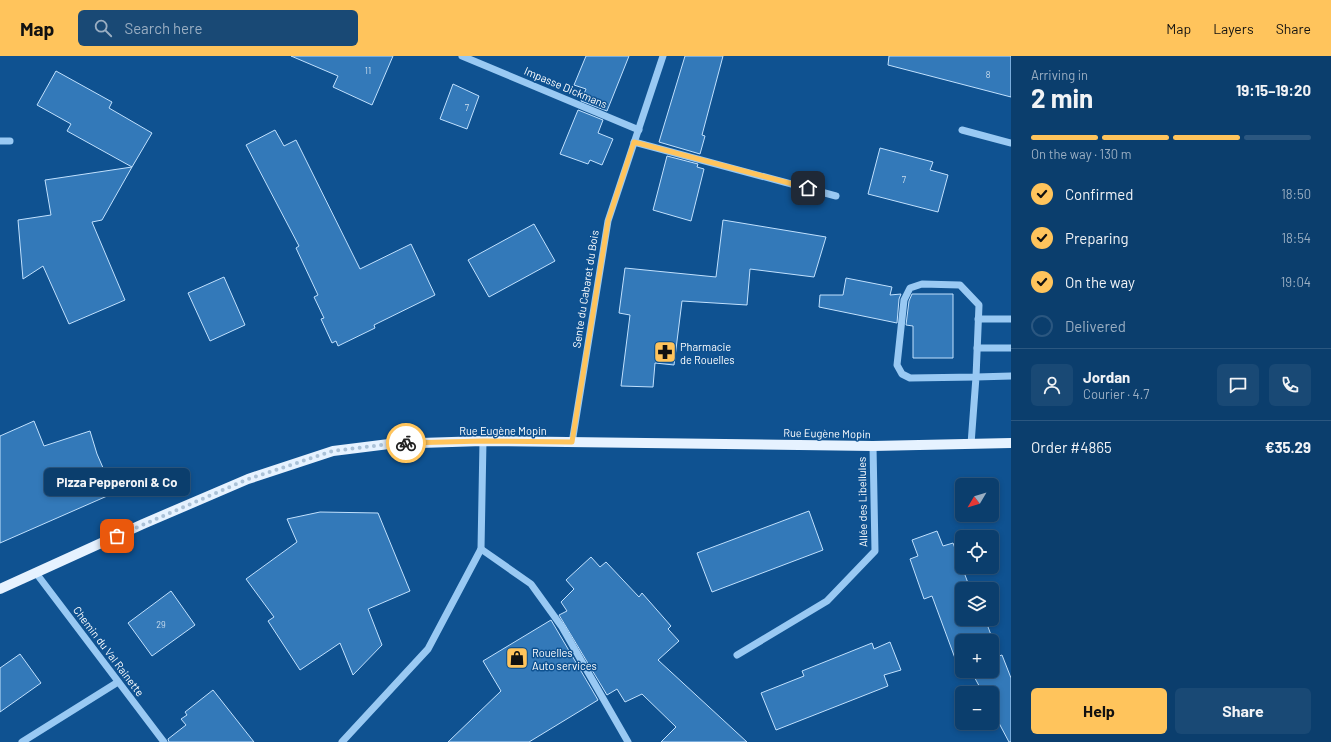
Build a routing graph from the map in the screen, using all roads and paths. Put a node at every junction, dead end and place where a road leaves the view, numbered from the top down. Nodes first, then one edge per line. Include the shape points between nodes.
1 (462, 56) edge
2 (663, 56) edge
3 (638, 130) junction
4 (962, 130) dead end
5 (0, 141) edge
6 (10, 141) dead end
7 (634, 142) junction
8 (1011, 143) edge
9 (836, 196) dead end
10 (978, 319) junction
11 (1011, 319) edge
12 (977, 348) junction
13 (1011, 348) edge
14 (1011, 376) edge
15 (976, 377) junction
16 (483, 441) junction
17 (572, 442) junction
18 (1011, 443) edge
19 (971, 444) junction
20 (873, 446) junction
21 (481, 549) junction
22 (36, 573) junction
23 (0, 589) edge
24 (737, 655) dead end
25 (118, 682) junction
26 (22, 742) edge
27 (164, 742) edge
28 (342, 742) edge
29 (628, 742) edge

1 - 3 street, Impasse Dickmans
2 - 3 street, Sente du Cabaret du Bois
3 - 7 street, Sente du Cabaret du Bois
4 - 8 street
5 - 6 street
7 - 9 street
7 - 17 street, Sente du Cabaret du Bois via 608,221
10 - 11 street
10 - 12 street
10 - 15 street via 978,305 960,285 922,284 910,288 904,300 897,365 902,374 910,378
12 - 13 street
12 - 15 street
14 - 15 street
15 - 19 street
16 - 17 main road, Rue Eugène Mopin
16 - 21 street
16 - 22 main road, Rue Eugène Mopin via 389,444 333,451 248,479
17 - 20 main road, Rue Eugène Mopin
18 - 19 main road, Rue Eugène Mopin
19 - 20 main road, Rue Eugène Mopin
20 - 24 street, Allée des Libellules via 875,551 827,601
21 - 28 street via 428,649
21 - 29 street via 531,584 562,627
22 - 23 main road, Rue Eugène Mopin
22 - 25 street, Chemin du Val Rainette
25 - 26 street
25 - 27 street, Chemin du Val Rainette

